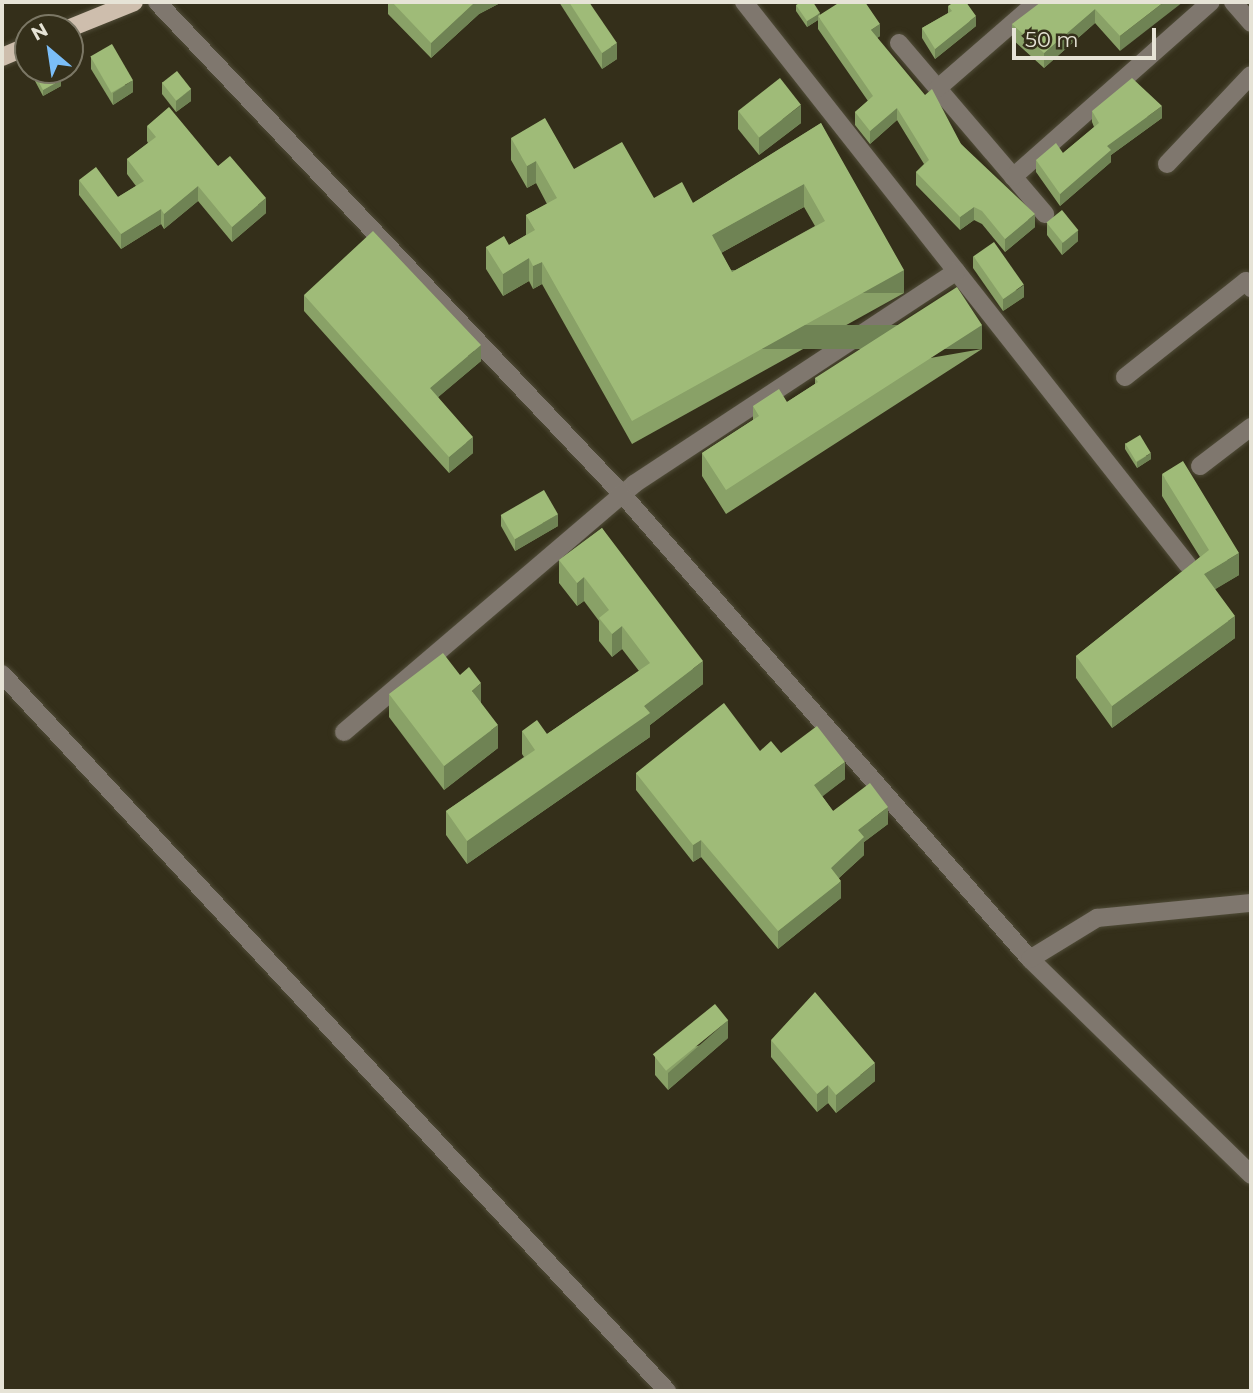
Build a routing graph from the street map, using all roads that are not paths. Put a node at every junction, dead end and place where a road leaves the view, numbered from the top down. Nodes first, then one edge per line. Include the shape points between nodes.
1 (134, 2) edge
2 (156, 2) edge
3 (744, 2) edge
4 (1037, 2) edge
5 (1211, 2) edge
6 (1233, 2) edge
7 (84, 23) edge
8 (1251, 23) edge
9 (899, 43) dead end
10 (1251, 75) edge
11 (938, 88) junction
12 (1167, 164) dead end
13 (1013, 177) junction
14 (1045, 214) dead end
15 (956, 272) junction
16 (1251, 288) edge
17 (1125, 377) dead end
18 (1249, 433) edge
19 (1200, 466) dead end
20 (622, 494) junction
21 (1187, 564) edge
22 (2, 674) edge
23 (344, 732) dead end
24 (1251, 903) edge
25 (1030, 959) junction
26 (1251, 1175) edge
27 (667, 1391) edge

1 - 7 main road
2 - 20 street
3 - 15 street
4 - 11 street
5 - 13 street
6 - 8 street
9 - 11 street
10 - 12 street
11 - 13 street
13 - 14 street
15 - 20 street
15 - 21 street
16 - 17 street via 1246,281
18 - 19 street
20 - 23 street
20 - 25 street
22 - 27 street
24 - 25 street via 1097,918
25 - 26 street

